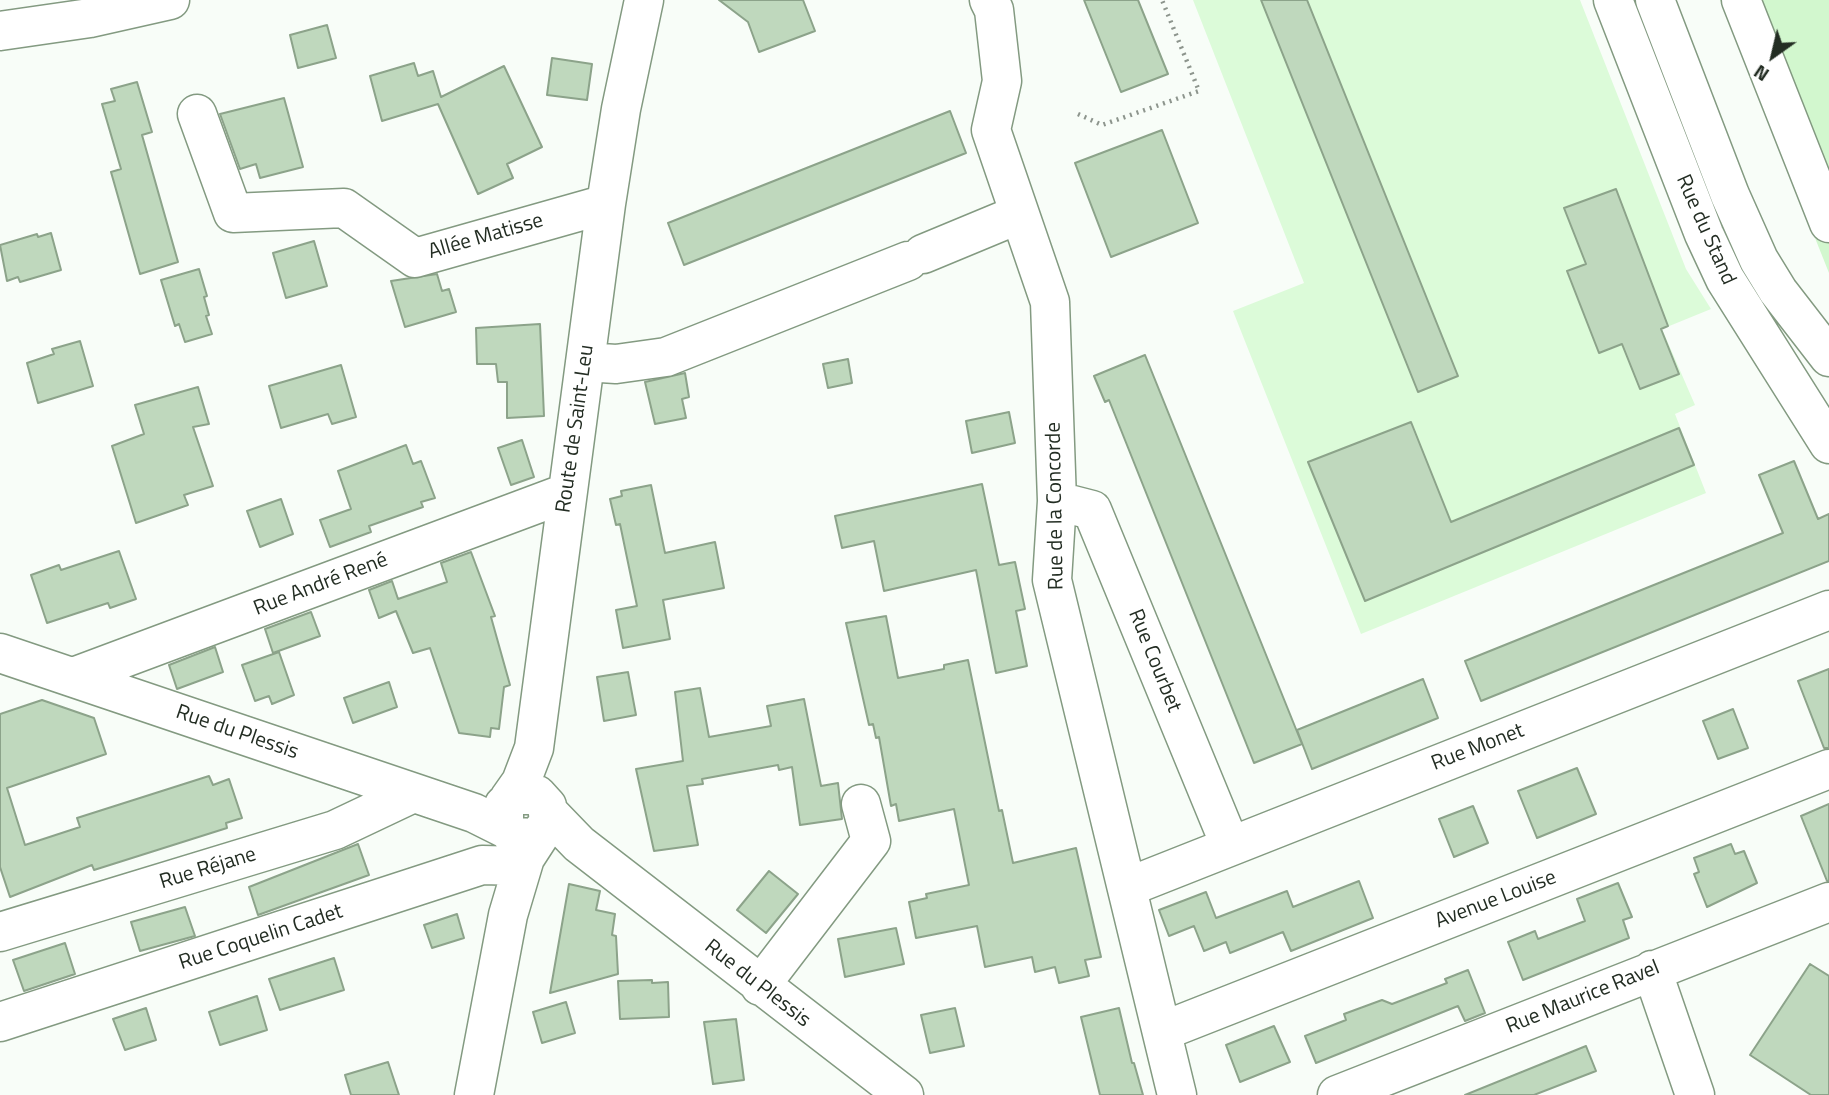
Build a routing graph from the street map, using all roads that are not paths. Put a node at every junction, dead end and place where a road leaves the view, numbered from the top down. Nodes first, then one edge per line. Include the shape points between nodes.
1 (170, 0) edge
2 (631, 0) edge
3 (644, 0) edge
4 (989, 0) edge
5 (1613, 0) edge
6 (1655, 0) edge
7 (1747, 2) edge
8 (0, 31) edge
9 (621, 109) junction
10 (197, 114) dead end
11 (1816, 154) edge
12 (606, 204) junction
13 (1017, 215) junction
14 (1829, 223) edge
15 (1829, 357) edge
16 (585, 362) junction
17 (1829, 444) edge
18 (566, 493) junction
19 (1057, 501) junction
20 (1829, 610) edge
21 (0, 653) edge
22 (76, 677) junction
23 (1829, 769) edge
24 (411, 794) junction
25 (861, 804) dead end
26 (519, 827) junction
27 (1230, 845) junction
28 (1128, 887) junction
29 (1829, 902) edge
30 (0, 932) edge
31 (1651, 970) junction
32 (760, 986) junction
33 (0, 1021) edge
34 (1163, 1031) junction
35 (474, 1095) edge
36 (904, 1095) edge
37 (1177, 1095) edge
38 (1337, 1095) edge
39 (1695, 1095) edge

1 - 8 street
2 - 9 street, Route de Saint-Leu
3 - 9 street, Route de Saint-Leu
4 - 13 street, Rue de la Concorde via 1002,81 991,130
5 - 17 street, Rue du Stand via 1725,279
6 - 15 street, Rue du Stand via 1759,260
7 - 11 street
9 - 12 street, Route de Saint-Leu
10 - 12 street, Allée Matisse via 233,213 344,208 415,258
11 - 14 street
12 - 16 street, Route de Saint-Leu
13 - 16 street via 666,357
13 - 19 street, Rue de la Concorde via 1050,302
16 - 18 street, Route de Saint-Leu
18 - 22 street, Rue André René
18 - 26 street, Route de Saint-Leu via 534,748 536,780
19 - 27 street, Rue Courbet via 1091,510
19 - 28 street, Rue de la Concorde via 1052,580
20 - 27 street, Rue Monet
21 - 22 street, Rue du Plessis
22 - 24 street, Rue du Plessis
23 - 34 street, Avenue Louise
24 - 26 street, Rue du Plessis
24 - 30 street, Rue Réjane via 335,830
25 - 32 street via 871,841
26 - 32 street, Rue du Plessis via 579,844
26 - 33 street, Rue Coquelin Cadet via 482,865
26 - 35 street, Route de Saint-Leu via 508,915
27 - 28 street, Rue Monet
28 - 34 street, Rue de la Concorde
29 - 31 street, Rue Maurice Ravel
31 - 38 street, Rue Maurice Ravel
31 - 39 street
32 - 36 street, Rue du Plessis
34 - 37 street, Rue de la Concorde

